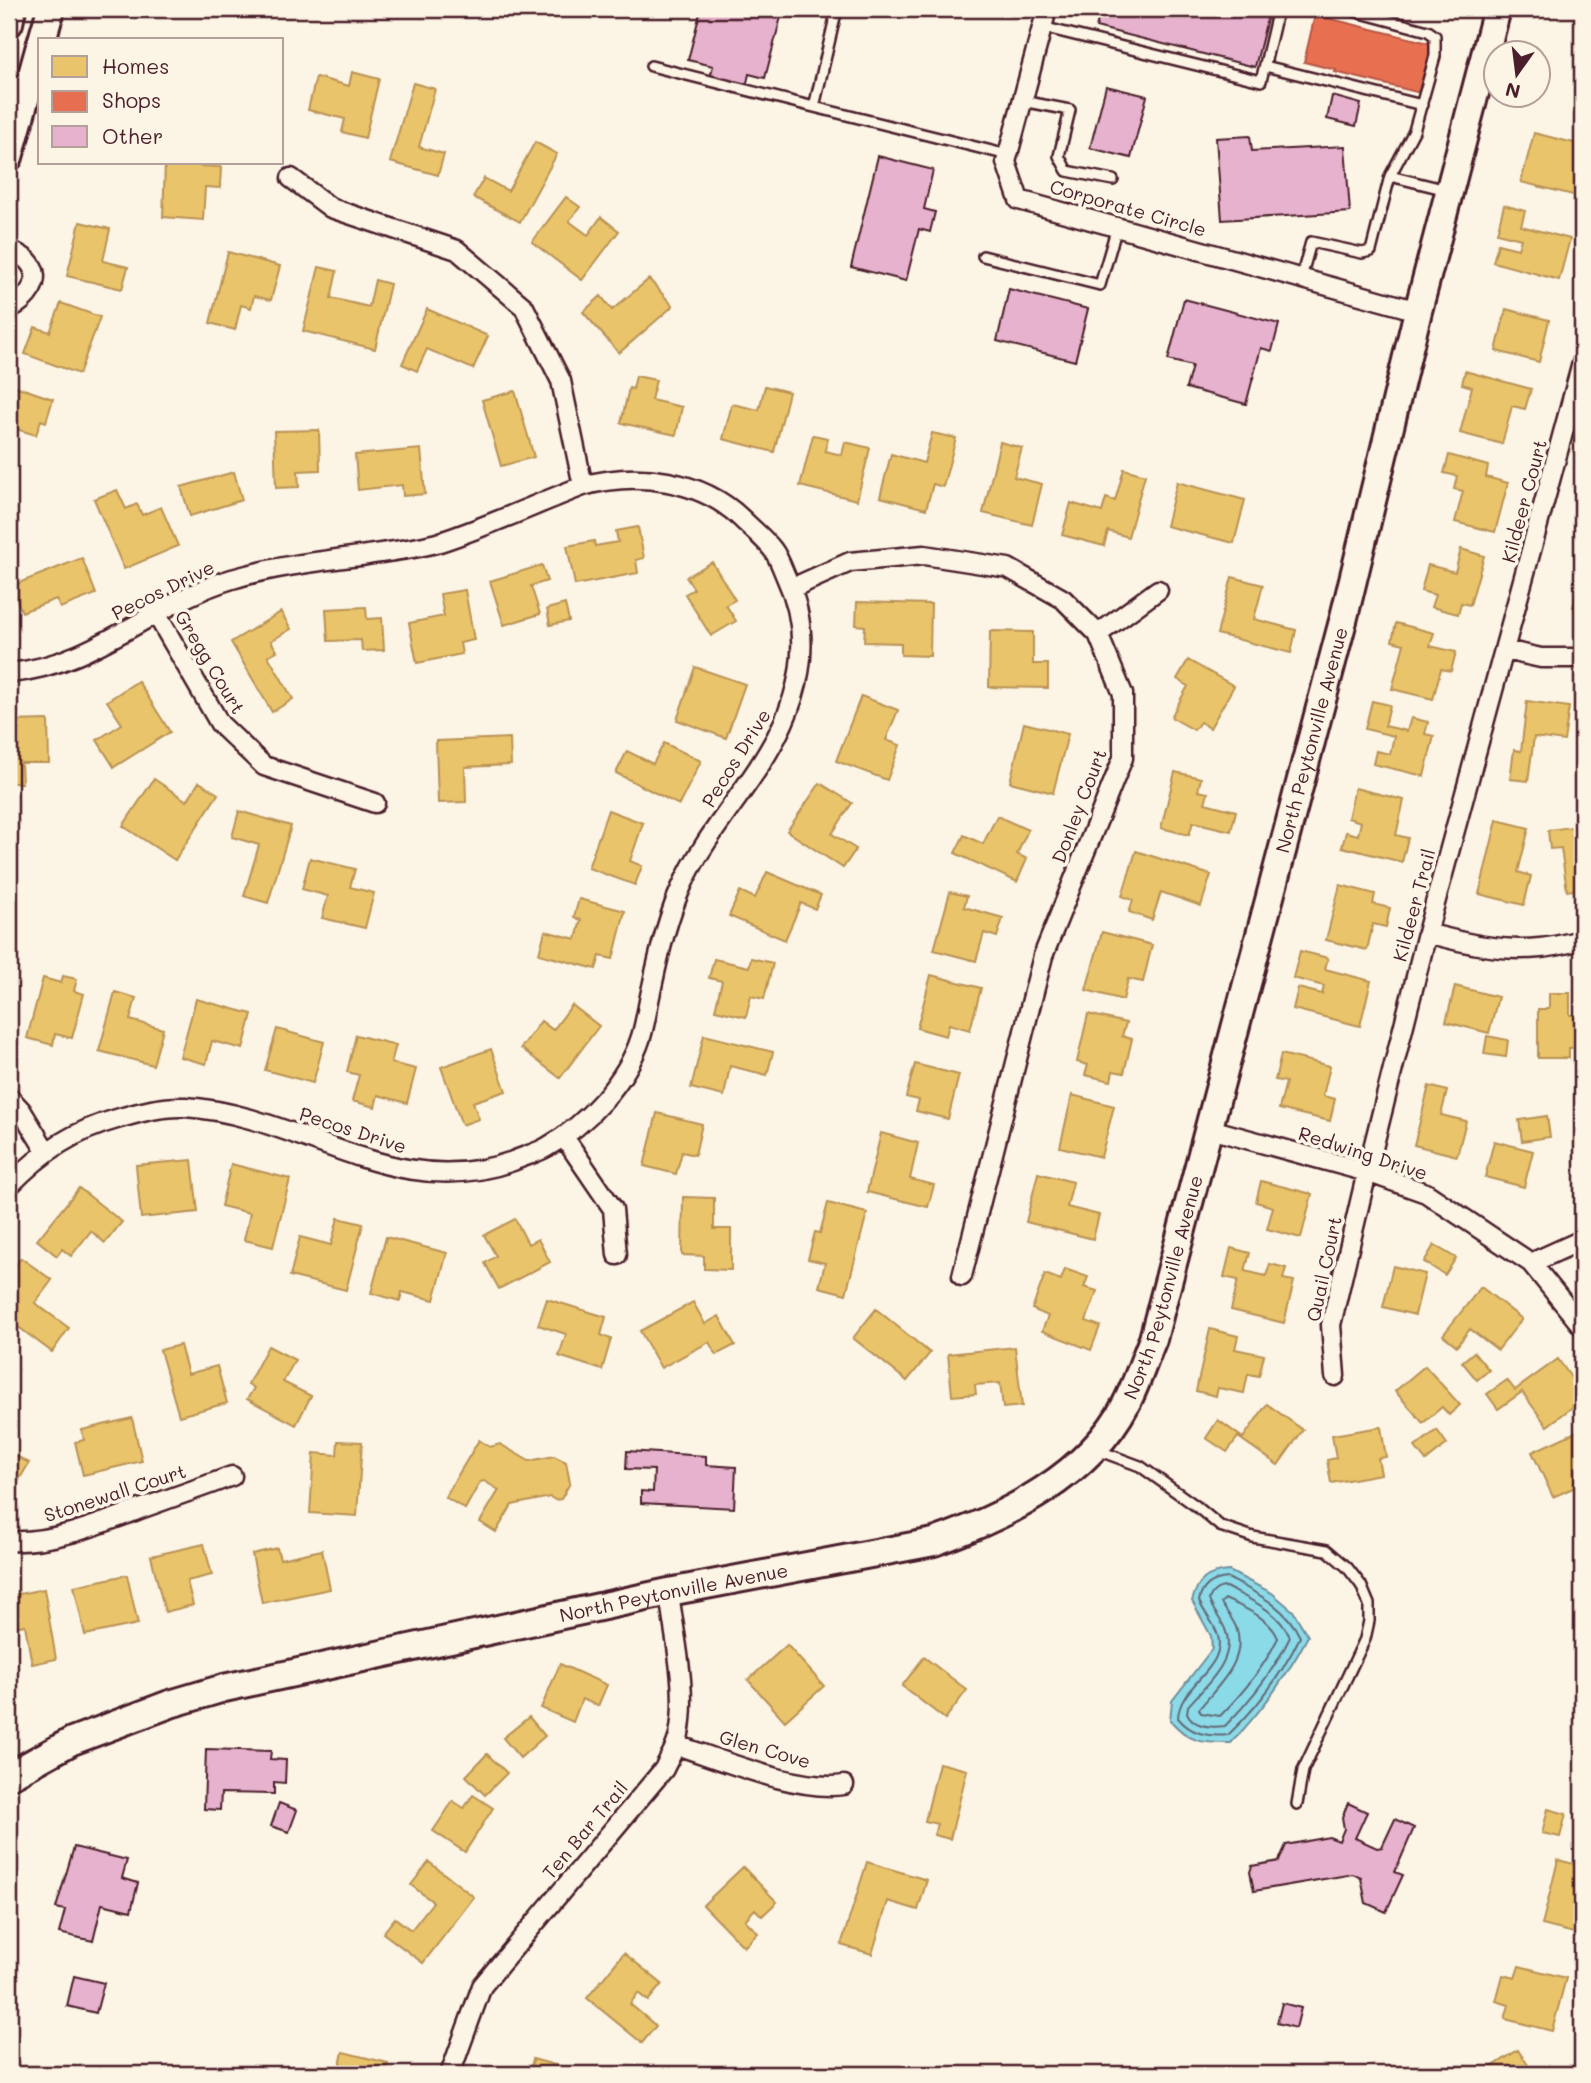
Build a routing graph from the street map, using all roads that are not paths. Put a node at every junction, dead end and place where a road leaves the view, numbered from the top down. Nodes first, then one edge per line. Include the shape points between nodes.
1 (12, 9) edge
2 (51, 9) edge
3 (837, 9) edge
4 (1047, 9) edge
5 (1278, 9) edge
6 (1346, 9) edge
7 (1497, 9) edge
8 (9, 23) edge
9 (1042, 27) junction
10 (43, 38) edge
11 (38, 53) edge
12 (651, 66) dead end
13 (1265, 66) junction
14 (1022, 101) junction
15 (1422, 105) junction
16 (814, 107) junction
17 (1007, 155) junction
18 (9, 157) edge
19 (1390, 176) junction
20 (291, 178) dead end
21 (1113, 180) dead end
22 (1449, 191) junction
23 (1117, 227) junction
24 (9, 249) edge
25 (982, 256) dead end
26 (1301, 278) junction
27 (9, 309) edge
28 (1418, 311) junction
29 (1582, 363) edge
30 (583, 486) junction
31 (792, 588) junction
32 (1158, 590) dead end
33 (157, 615) junction
34 (1098, 634) junction
35 (1506, 649) junction
36 (1582, 659) edge
37 (9, 673) edge
38 (375, 803) dead end
39 (1427, 933) junction
40 (1582, 940) edge
41 (9, 1097) edge
42 (1210, 1129) junction
43 (564, 1137) junction
44 (46, 1152) junction
45 (1367, 1172) junction
46 (9, 1186) edge
47 (1582, 1240) edge
48 (617, 1255) dead end
49 (1531, 1263) junction
50 (962, 1276) dead end
51 (1582, 1326) edge
52 (1335, 1376) dead end
53 (1093, 1449) junction
54 (232, 1476) dead end
55 (9, 1541) edge
56 (669, 1592) junction
57 (676, 1745) junction
58 (9, 1776) edge
59 (844, 1784) dead end
60 (1297, 1804) dead end
61 (450, 2074) edge

1 - 8 street
2 - 10 street
3 - 16 lane
4 - 9 street, Corporate Circle
5 - 13 lane
6 - 15 lane via 1435,36 1435,56
7 - 22 street, North Peytonville Avenue
9 - 13 lane via 1261,81
9 - 14 street, Corporate Circle
11 - 18 street
12 - 16 lane
13 - 15 lane
14 - 17 street, Corporate Circle
14 - 21 lane via 1070,110 1059,156 1067,171
15 - 19 lane
16 - 17 lane
17 - 23 street, Corporate Circle via 1019,200
19 - 22 lane
19 - 26 lane via 1371,251 1311,242
20 - 30 street via 331,208 457,250 524,307 561,381
22 - 28 street, North Peytonville Avenue
23 - 25 lane via 1100,285
23 - 26 street, Corporate Circle
24 - 27 street via 29,262 33,273 32,291
26 - 28 street, Corporate Circle
28 - 42 street, North Peytonville Avenue via 1344,617
29 - 35 street, Kildeer Court
30 - 31 street, Pecos Drive via 631,477 694,490 733,511 774,551
30 - 33 street, Pecos Drive via 440,542 231,580
31 - 34 street, Donley Court via 850,562 924,555 1008,568 1063,599
31 - 43 street, Pecos Drive via 802,642 790,712 674,902 641,1038 630,1062 588,1119
32 - 34 street
33 - 37 street, Pecos Drive via 78,656
33 - 38 street, Gregg Court via 220,724 264,766
34 - 50 street, Donley Court via 1124,694 1123,758 1043,956
35 - 36 street via 1541,658
35 - 39 street, Kildeer Trail
39 - 40 street via 1505,949
39 - 45 street, Kildeer Trail
41 - 44 street
42 - 45 street, Redwing Drive
42 - 53 street, North Peytonville Avenue via 1153,1339 1126,1404
43 - 44 street, Pecos Drive via 495,1167 442,1174 415,1172 357,1157 251,1118 183,1107 150,1110 95,1125
43 - 48 street via 613,1209
44 - 46 street, Pecos Drive
45 - 49 street, Redwing Drive via 1426,1193
45 - 52 street, Quail Court via 1331,1325
47 - 49 street
49 - 51 street, Redwing Drive
53 - 56 street, North Peytonville Avenue via 1065,1476 1012,1508 933,1542
53 - 60 lane via 1140,1466 1220,1526 1326,1550 1361,1585 1368,1604 1365,1639 1303,1770
54 - 55 street, Stonewall Court via 55,1537
56 - 57 street, Ten Bar Trail via 681,1686
56 - 58 street, North Peytonville Avenue via 224,1688 72,1741
57 - 59 street, Glen Cove via 778,1777 827,1787
57 - 61 street, Ten Bar Trail via 664,1769 482,1986

